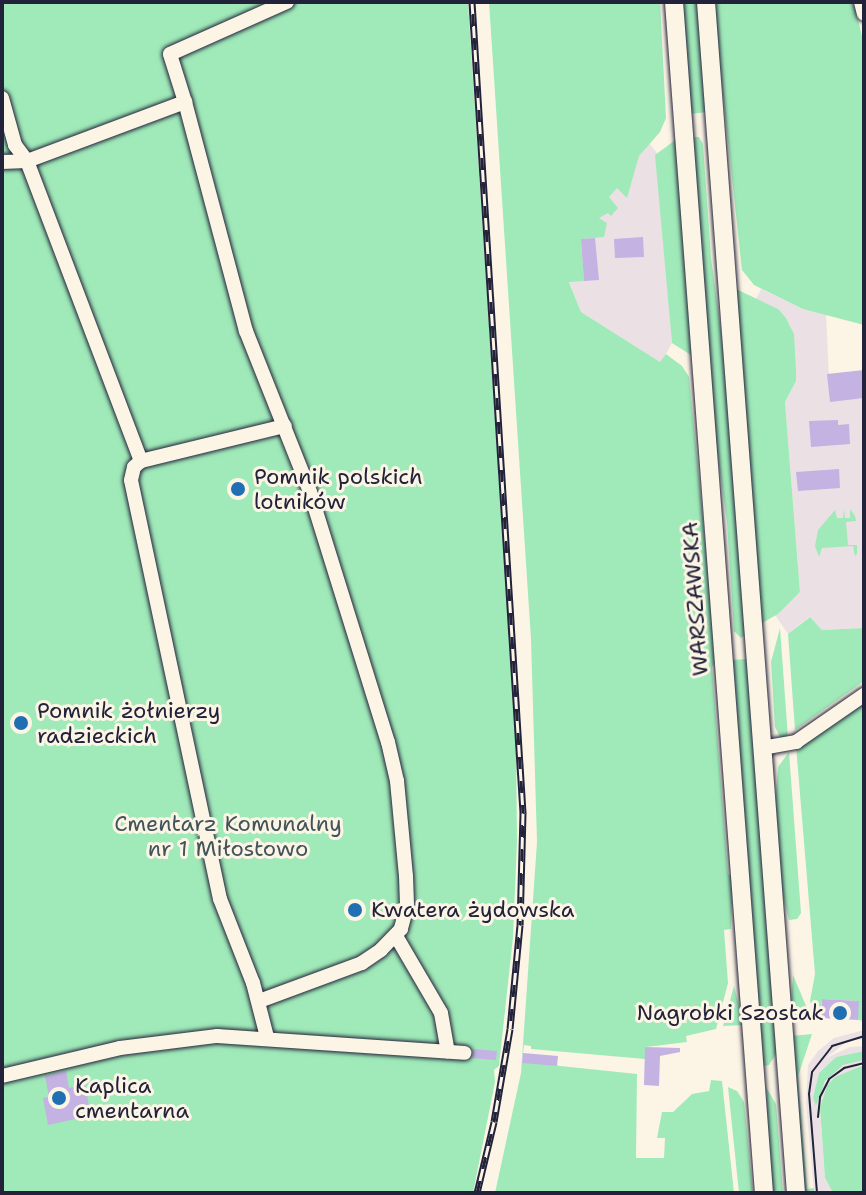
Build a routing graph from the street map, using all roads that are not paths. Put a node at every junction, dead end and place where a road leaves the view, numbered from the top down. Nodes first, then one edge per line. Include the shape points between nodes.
1 (287, 2) edge
2 (674, 2) edge
3 (706, 2) edge
4 (861, 2) edge
5 (864, 14) edge
6 (2, 98) edge
7 (185, 102) junction
8 (715, 124) junction
9 (683, 126) junction
10 (27, 161) junction
11 (2, 162) edge
12 (285, 426) junction
13 (141, 461) junction
14 (722, 632) junction
15 (754, 646) junction
16 (864, 695) edge
17 (762, 748) junction
18 (396, 936) junction
19 (259, 1001) junction
20 (267, 1037) junction
21 (448, 1051) junction
22 (464, 1053) dead end
23 (2, 1076) edge
24 (764, 1193) edge
25 (796, 1193) edge

1 - 7 street via 170,54
2 - 9 main road, WARSZAWSKA
3 - 8 main road
4 - 5 street
6 - 10 street via 15,145
7 - 10 street
7 - 12 street via 246,331
8 - 9 main road
8 - 15 main road
9 - 14 main road, WARSZAWSKA
10 - 11 street
10 - 13 street
12 - 13 street
12 - 18 street via 391,753 407,906
13 - 19 street via 134,467 131,485 214,873 225,921
14 - 15 main road via 733,646
14 - 24 main road, WARSZAWSKA
15 - 17 main road
16 - 17 street via 796,742
17 - 25 main road
18 - 19 street via 362,963
18 - 21 street via 441,1013
19 - 20 street
20 - 21 street
20 - 23 street via 166,1040
21 - 22 street

